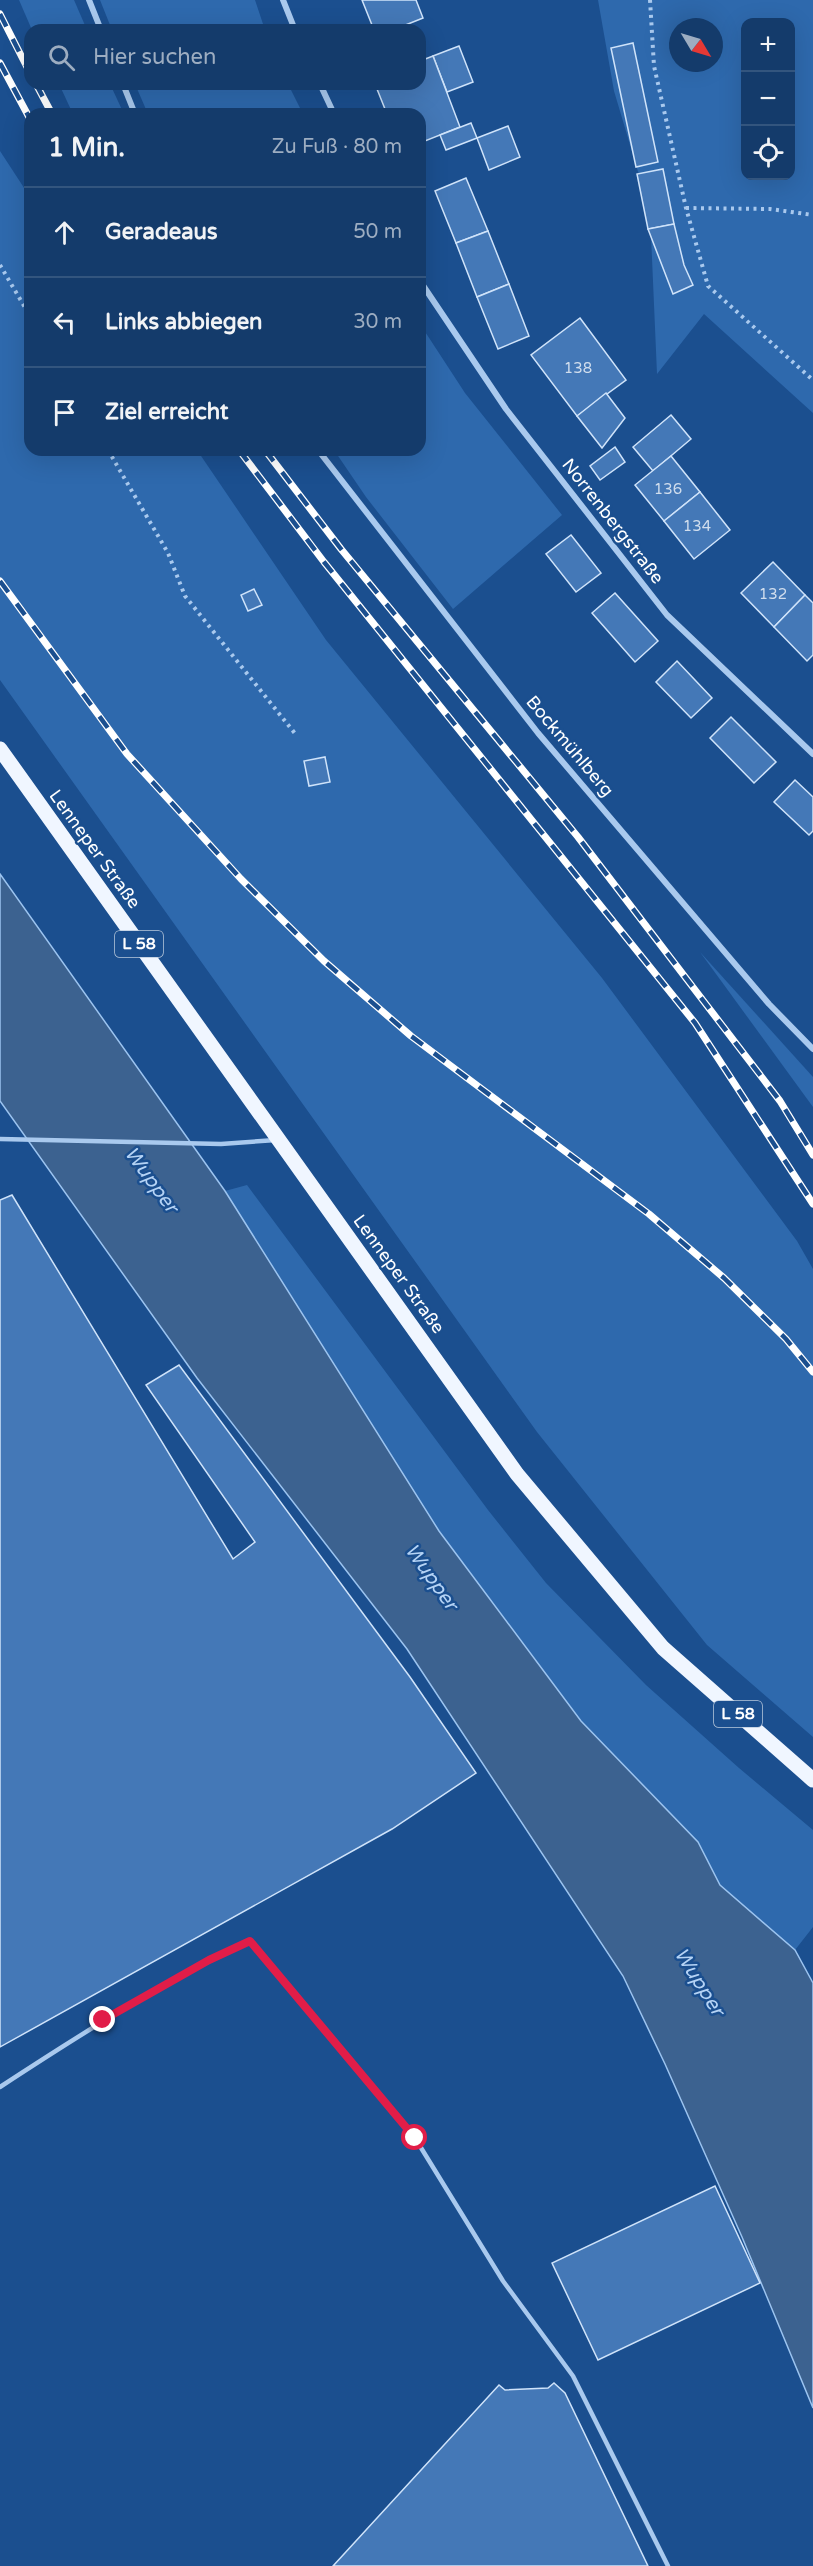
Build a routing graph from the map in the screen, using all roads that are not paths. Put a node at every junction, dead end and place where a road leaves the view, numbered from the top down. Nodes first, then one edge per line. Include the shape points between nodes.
1 (88, 0) edge
2 (283, 0) edge
3 (98, 24) edge
4 (293, 24) edge
5 (125, 90) edge
6 (323, 90) edge
7 (133, 108) edge
8 (331, 108) edge
9 (426, 290) edge
10 (323, 456) edge
11 (0, 749) edge
12 (813, 754) edge
13 (813, 1048) edge
14 (0, 1139) edge
15 (279, 1139) junction
16 (813, 1780) edge
17 (0, 2087) edge
18 (668, 2566) edge

1 - 3 street
2 - 4 street
5 - 7 street
6 - 8 street
9 - 12 street, Norrenbergstraße via 506,409 667,615
10 - 13 street, Bockmühlberg via 538,733 769,1004
11 - 15 main road, Lenneper Straße / L 58
14 - 15 lane via 222,1144
15 - 16 main road, Lenneper Straße / L 58 via 537,1497 663,1648
17 - 18 lane via 103,2020 250,1941 415,2138 503,2281 573,2376

